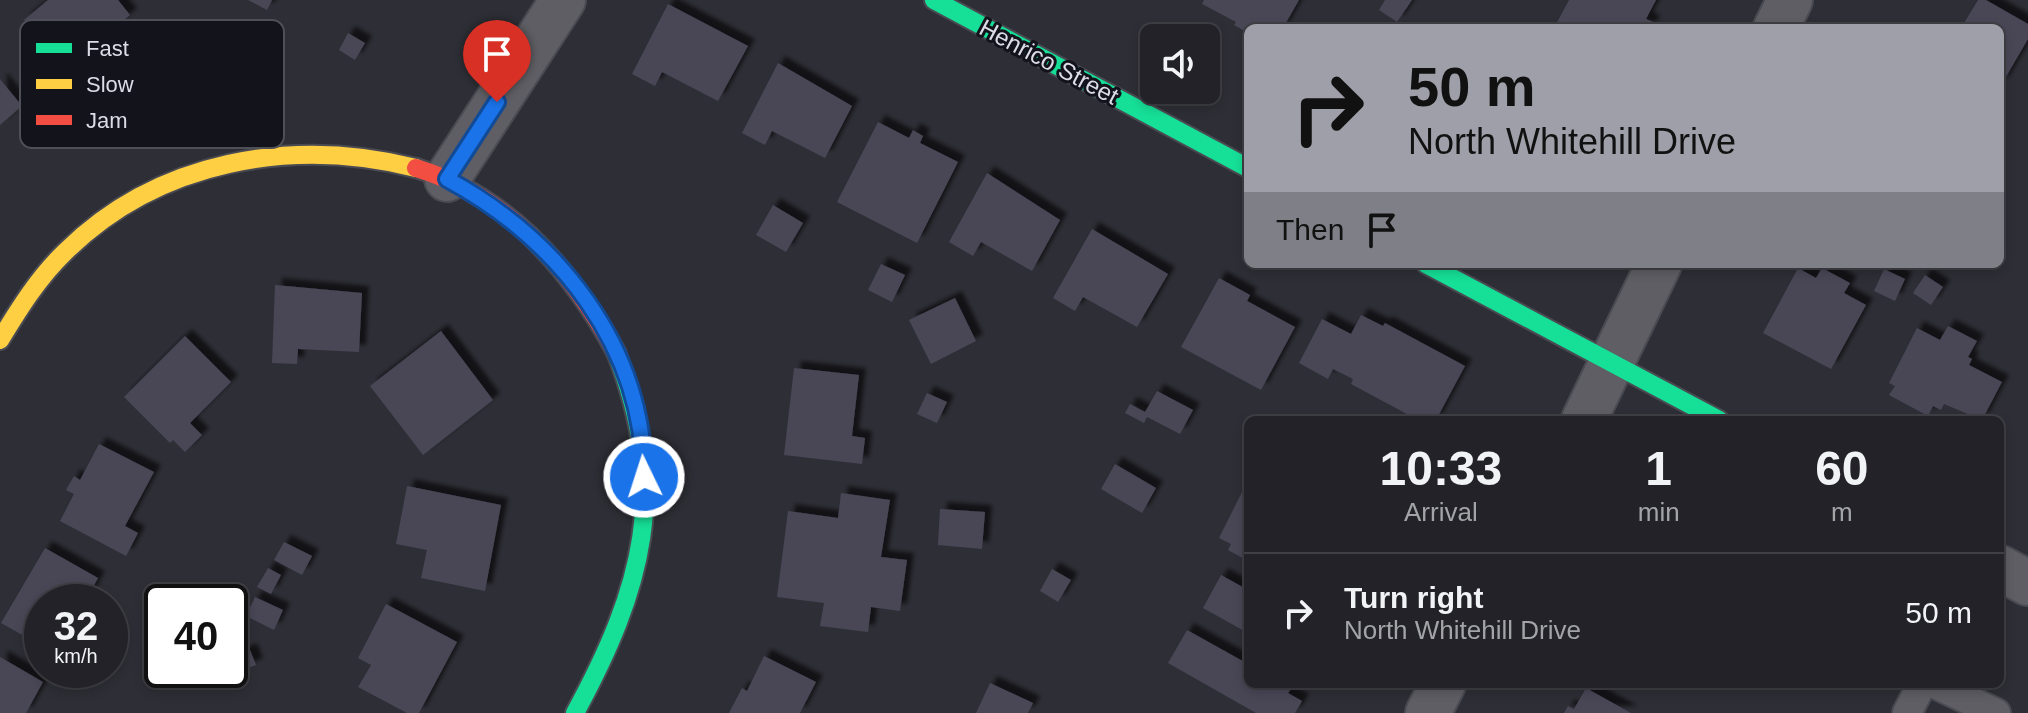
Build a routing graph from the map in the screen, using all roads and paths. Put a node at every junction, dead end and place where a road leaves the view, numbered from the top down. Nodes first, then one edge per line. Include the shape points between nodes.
1 (563, 0) edge
2 (934, 0) edge
3 (1790, 0) edge
4 (1778, 24) edge
5 (1244, 166) edge
6 (447, 179) junction
7 (1434, 268) edge
8 (1657, 268) edge
9 (0, 340) edge
10 (1612, 363) junction
11 (1586, 416) edge
12 (1711, 416) edge
13 (2004, 570) edge
14 (2028, 583) edge
15 (1441, 688) edge
16 (1920, 688) edge
17 (1943, 688) edge
18 (575, 713) edge
19 (1428, 713) edge
20 (1907, 713) edge
21 (1996, 713) edge

1 - 6 street
2 - 5 street, Henrico Street
3 - 4 street
6 - 9 street via 387,161 317,153 261,156 192,170 140,191 86,230 39,279
6 - 18 street via 525,232 575,283 607,329 632,389 644,453 644,523 631,591 613,643
7 - 10 street
8 - 10 street
10 - 11 street
10 - 12 street
13 - 14 street
15 - 19 street
16 - 20 lane
17 - 21 lane

